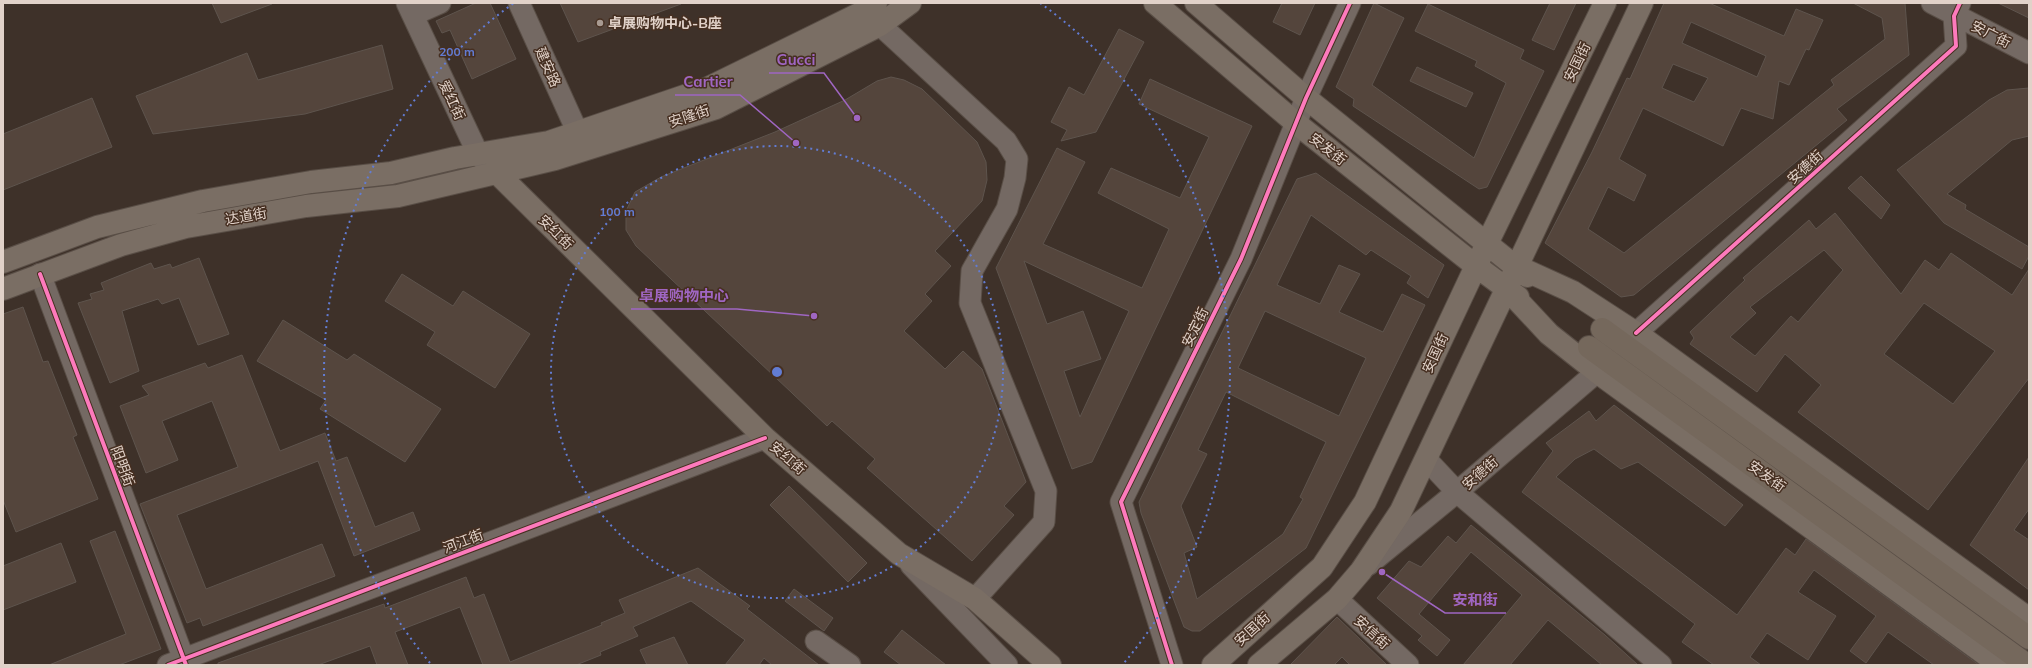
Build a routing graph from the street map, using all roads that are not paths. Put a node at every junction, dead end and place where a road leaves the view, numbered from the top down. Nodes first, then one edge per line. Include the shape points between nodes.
1 (440, 3) edge
2 (519, 3) edge
3 (876, 3) edge
4 (910, 3) edge
5 (1155, 3) edge
6 (1196, 3) edge
7 (1350, 3) edge
8 (1605, 3) edge
9 (1642, 3) edge
10 (1932, 3) edge
11 (410, 9) edge
12 (1957, 9) edge
13 (880, 25) junction
14 (2029, 53) edge
15 (1306, 98) junction
16 (1297, 124) junction
17 (577, 132) junction
18 (478, 154) junction
19 (497, 173) junction
20 (1487, 245) junction
21 (3, 262) edge
22 (1476, 266) junction
23 (1516, 266) junction
24 (40, 274) junction
25 (3, 289) edge
26 (1507, 289) junction
27 (1602, 329) joint
28 (1636, 333) junction
29 (1589, 348) joint
30 (1597, 372) junction
31 (765, 438) junction
32 (1426, 459) junction
33 (1457, 492) junction
34 (899, 554) junction
35 (1361, 571) junction
36 (975, 599) junction
37 (1336, 599) junction
38 (2029, 619) edge
39 (2029, 638) edge
40 (816, 640) dead end
41 (179, 663) edge
42 (850, 665) edge
43 (1007, 665) edge
44 (1050, 665) edge
45 (1172, 665) edge
46 (1213, 665) edge
47 (1259, 665) edge
48 (1408, 665) edge
49 (1661, 665) edge
50 (2000, 665) edge
51 (2027, 665) edge

1 - 11 street
2 - 17 street, 建安路
3 - 17 main road, 安隆街 via 869,9 708,88
4 - 13 main road, 安隆街
5 - 16 main road, 安发街
6 - 15 main road, 安发街
7 - 15 street, 安定街
8 - 20 main road, 安国街
9 - 23 main road
10 - 12 street, 安广街
11 - 18 street, 爱红街
12 - 14 street, 安广街
12 - 28 street, 安德街 via 1956,46
13 - 19 main road, 安隆街 via 716,108 555,159
13 - 36 street via 1006,141 1016,159 1015,178 1007,209 972,271 970,303 1046,491 1044,522
15 - 16 street, 安定街
15 - 20 main road, 安发街
16 - 22 main road, 安发街
16 - 45 street, 安定街 via 1241,259 1121,502
17 - 18 main road, 安隆街 via 549,142
18 - 19 street, 爱红街
18 - 21 main road, 达道街 via 392,173 311,182 203,202 97,227
19 - 24 main road, 达道街 via 398,196 306,206 186,227 121,245
19 - 31 main road, 安红街
20 - 22 main road, 安国街
20 - 23 main road, 安发街
22 - 26 main road, 安发街
22 - 46 main road, 安国街 via 1365,502 1322,567
23 - 26 main road
23 - 27 main road, 安发街 via 1547,292
23 - 28 main road, 安发街 via 1573,292
24 - 25 main road, 达道街
24 - 41 street, 阳明街
26 - 29 main road, 安发街
26 - 30 main road, 安发街 via 1549,334
26 - 32 main road
27 - 39 highway, 安发街
28 - 38 main road, 安发街
29 - 51 highway, 安发街
30 - 33 street, 安德街
30 - 50 main road, 安发街
31 - 34 main road, 安红街
31 - 41 street, 河江街
32 - 33 street
32 - 35 main road via 1401,511
33 - 35 street, 安德街
33 - 49 street
34 - 36 main road, 安红街
34 - 43 street
35 - 37 main road
36 - 44 main road, 安红街
37 - 47 main road
37 - 48 street, 安信街
40 - 42 street

